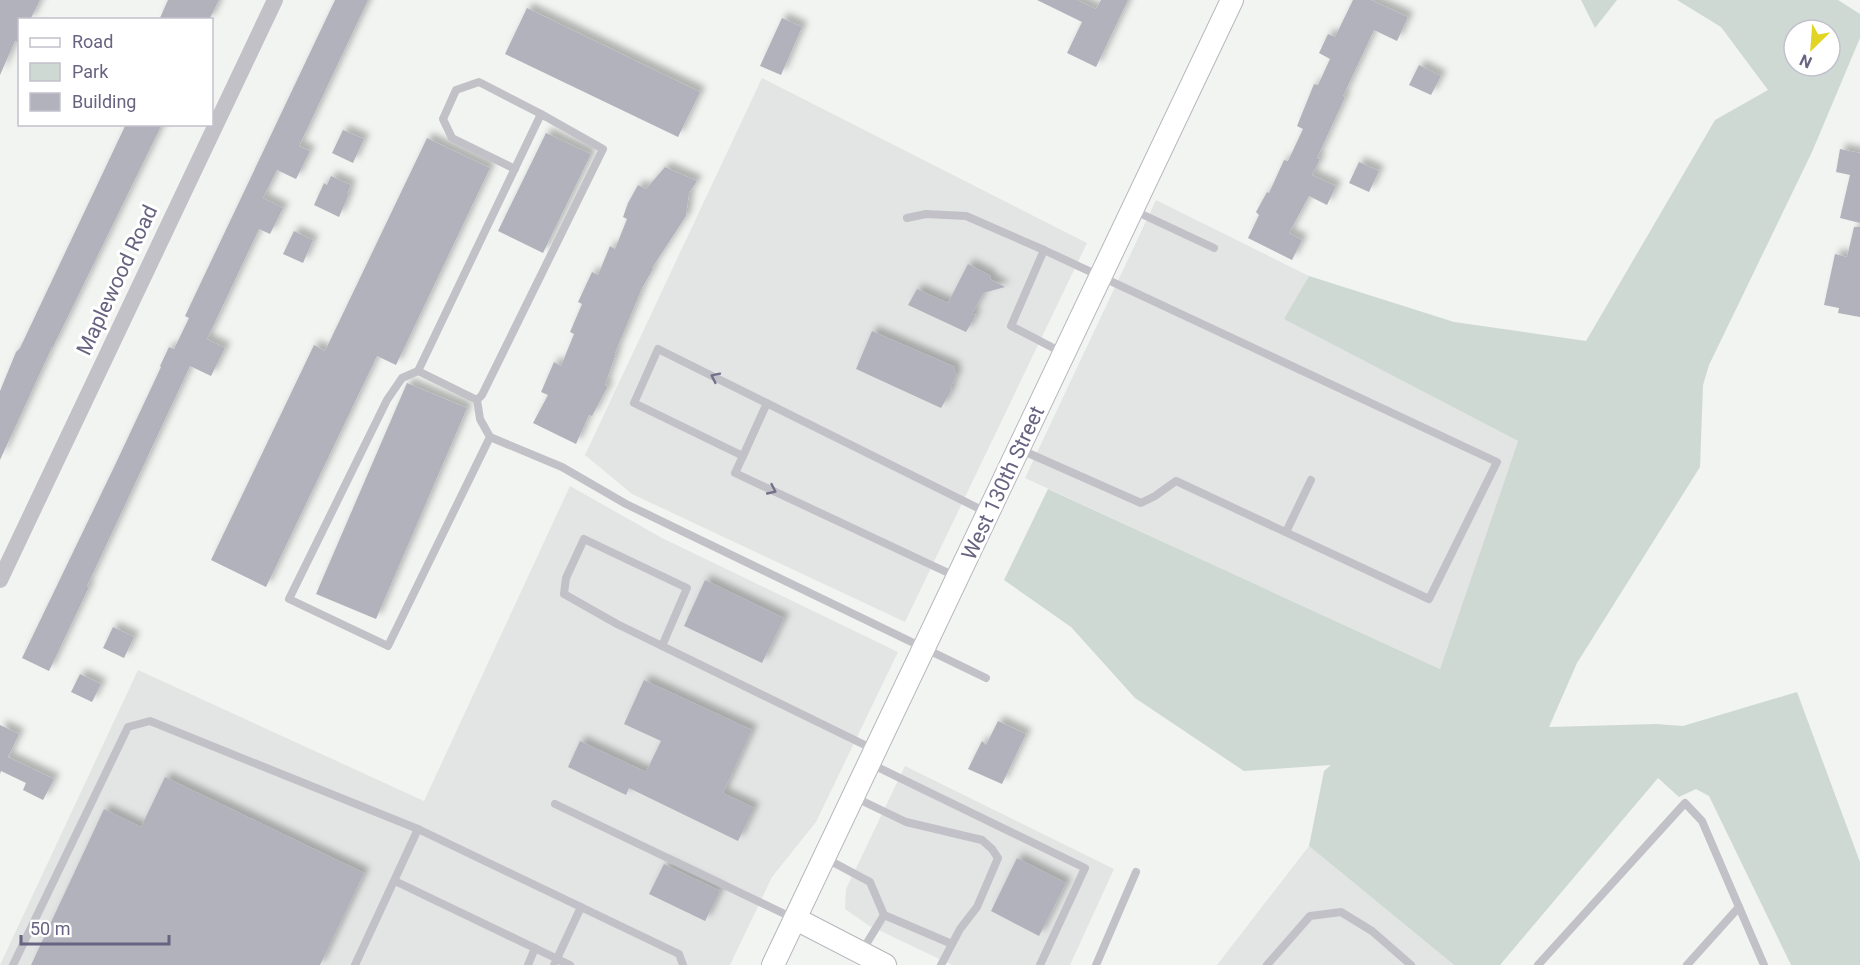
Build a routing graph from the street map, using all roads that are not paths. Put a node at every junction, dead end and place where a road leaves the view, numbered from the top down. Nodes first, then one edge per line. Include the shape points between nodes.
1 (275, 0) edge
2 (1232, 0) edge
3 (541, 114) junction
4 (515, 169) junction
5 (1133, 210) junction
6 (907, 219) dead end
7 (1214, 248) dead end
8 (1044, 250) junction
9 (1101, 276) junction
10 (1064, 353) junction
11 (418, 371) junction
12 (477, 400) junction
13 (767, 403) junction
14 (490, 436) junction
15 (1018, 448) junction
16 (743, 456) junction
17 (1311, 480) dead end
18 (989, 513) junction
19 (1286, 532) junction
20 (958, 577) junction
21 (0, 580) edge
22 (662, 646) junction
23 (924, 649) junction
24 (986, 678) dead end
25 (873, 757) junction
26 (854, 797) junction
27 (555, 804) dead end
28 (418, 829) junction
29 (825, 858) junction
30 (1136, 872) dead end
31 (395, 881) junction
32 (581, 907) junction
33 (1739, 907) junction
34 (884, 915) junction
35 (796, 919) junction
36 (952, 944) junction
37 (535, 948) junction
38 (861, 953) junction
39 (555, 962) edge
40 (13, 965) edge
41 (355, 965) edge
42 (528, 965) edge
43 (570, 965) edge
44 (683, 965) edge
45 (773, 965) edge
46 (885, 965) edge
47 (941, 965) edge
48 (1040, 965) edge
49 (1096, 965) edge
50 (1267, 965) edge
51 (1411, 965) edge
52 (1538, 965) edge
53 (1687, 965) edge
54 (1764, 965) edge

1 - 21 street, Maplewood Road
2 - 5 main road, West 130th Street
3 - 4 lane
3 - 4 lane via 479,82 456,90 443,119 452,138
3 - 12 lane via 603,149
4 - 11 lane
5 - 7 lane
5 - 9 main road, West 130th Street
6 - 8 lane via 926,214 966,216
8 - 9 lane
8 - 10 lane via 1011,326
9 - 10 main road, West 130th Street
9 - 19 lane via 1497,462 1429,599
10 - 15 main road, West 130th Street
11 - 12 lane
11 - 14 lane via 402,378 387,400 289,599 388,646
12 - 14 lane via 480,419
13 - 16 lane
13 -> 16 lane via 658,349 634,403
13 - 18 lane
14 - 23 lane via 562,467 626,504
15 - 18 main road, West 130th Street
15 - 19 lane via 1141,503 1176,481
16 -> 20 lane via 735,473
17 - 19 lane
18 - 20 main road, West 130th Street
20 - 23 main road, West 130th Street
22 - 22 lane via 564,594 566,578 584,539 687,588
22 - 25 lane
23 - 24 lane
23 - 25 main road, West 130th Street
25 - 26 main road, West 130th Street
25 - 48 lane via 1085,868
26 - 29 main road, West 130th Street
26 - 36 lane via 906,822 982,840 998,858 977,907
27 - 35 lane
28 - 31 lane
28 - 32 lane
28 - 40 lane via 150,721 128,727
29 - 34 lane via 870,882
29 - 35 main road, West 130th Street
30 - 49 lane
31 - 37 lane
31 - 41 lane
32 - 39 lane
32 - 44 lane via 679,954
33 - 52 lane via 1702,821 1685,803
33 - 53 lane
33 - 54 lane
34 - 36 lane
34 - 38 lane
35 - 38 main road
35 - 45 main road, West 130th Street
36 - 47 lane
37 - 39 lane
37 - 42 lane
38 - 46 main road
39 - 43 lane
50 - 51 lane via 1310,916 1341,912 1372,931

